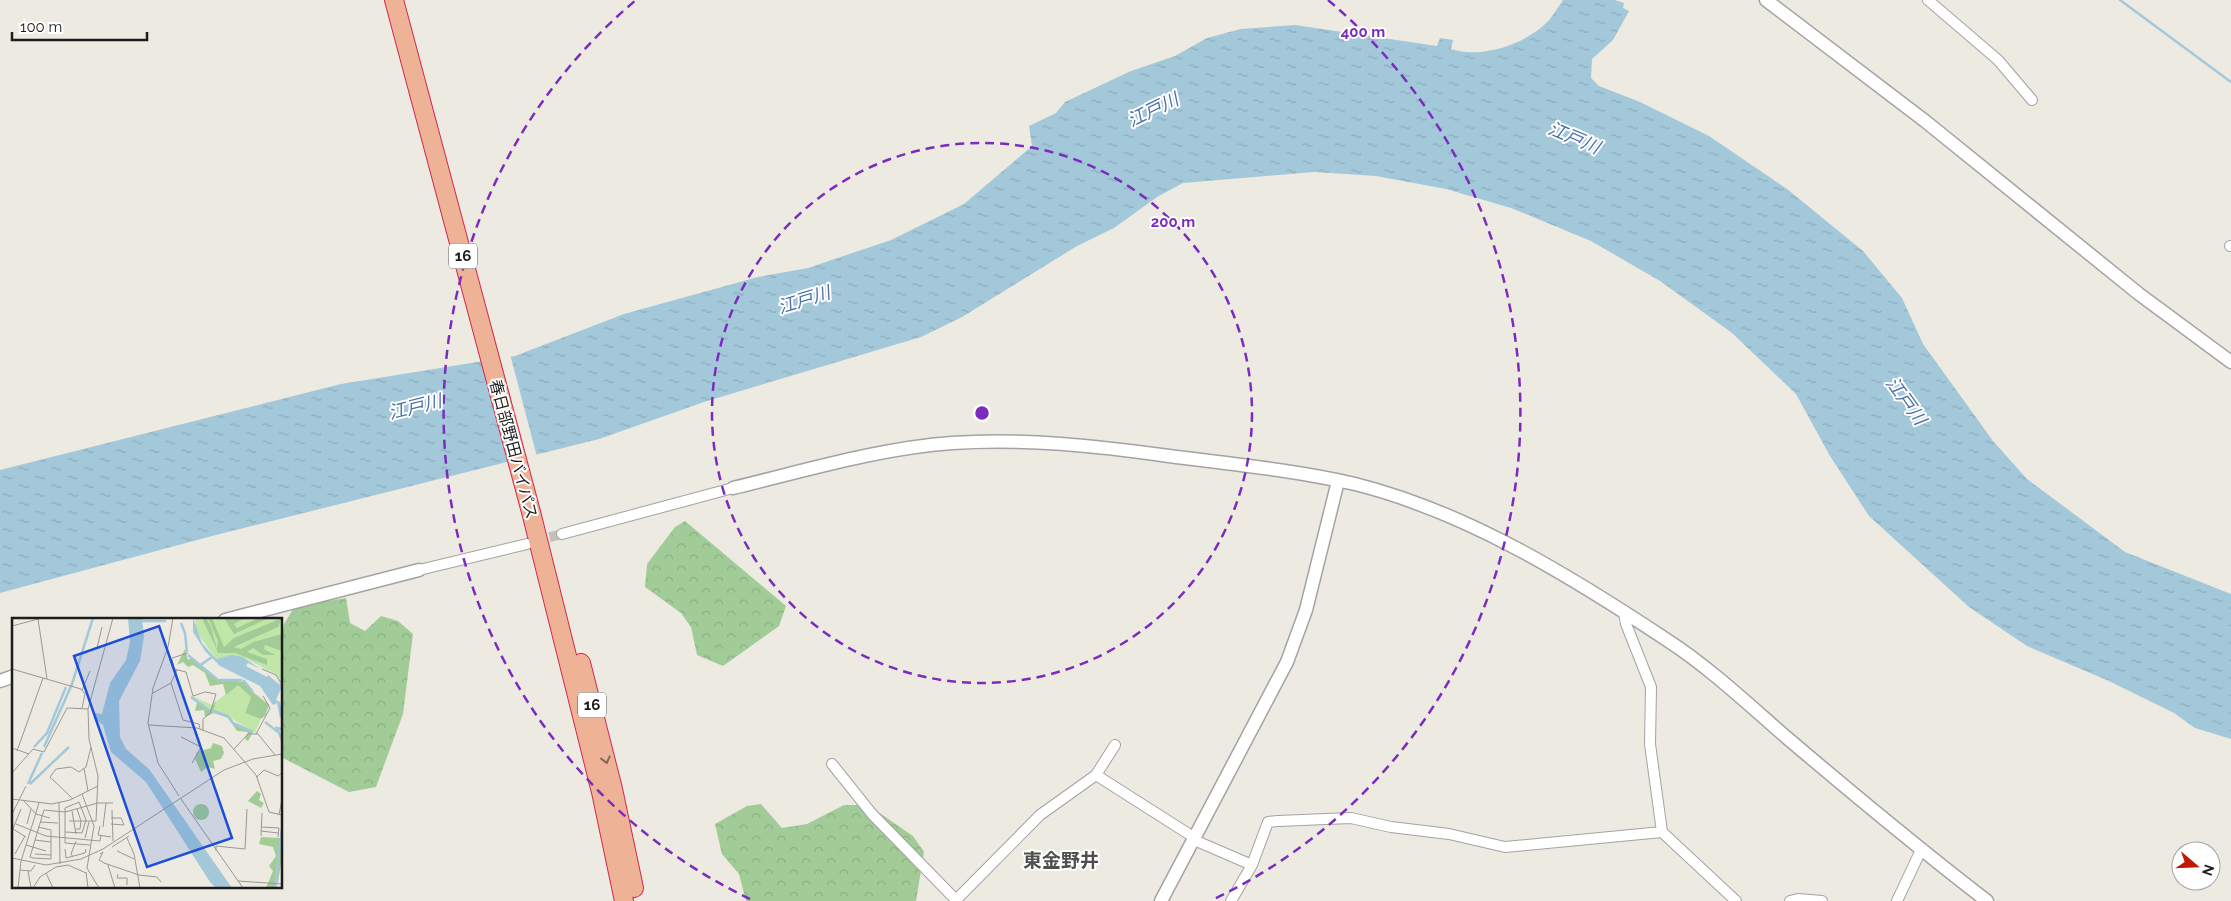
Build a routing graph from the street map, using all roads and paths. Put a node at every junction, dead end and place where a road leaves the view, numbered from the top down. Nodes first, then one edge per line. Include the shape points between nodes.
1 (394, 0) edge
2 (406, 0) edge
3 (1766, 0) edge
4 (1928, 0) edge
5 (2032, 100) dead end
6 (2231, 362) edge
7 (1338, 481) junction
8 (733, 488) joint
9 (537, 511) junction
10 (562, 534) tunnel mouth
11 (527, 544) tunnel mouth
12 (419, 570) joint
13 (1624, 613) junction
14 (233, 618) edge
15 (12, 677) edge
16 (0, 681) edge
17 (1115, 745) dead end
18 (832, 764) dead end
19 (1096, 775) junction
20 (1662, 832) junction
21 (1194, 839) junction
22 (1921, 850) junction
23 (1252, 865) junction
24 (624, 901) edge
25 (636, 901) edge
26 (1161, 901) edge
27 (1231, 901) edge
28 (1736, 901) edge
29 (1790, 901) edge
30 (1822, 901) edge
31 (1898, 901) edge
32 (1986, 901) edge

1 - 9 highway, 春日部野田バイパス / 16
2 - 9 highway, 春日部野田バイパス / 16
3 - 6 street via 1918,115 2139,294
4 - 5 street via 1998,60
7 - 8 street via 1284,471 1051,442 974,442 934,445 867,457
7 - 13 street via 1387,494 1444,515 1534,559
7 - 21 street via 1306,610 1293,647
8 - 10 street
9 - 24 highway, 春日部野田バイパス / 16
9 -> 25 highway, 春日部野田バイパス / 16 via 613,789
11 - 12 street
12 - 14 street
13 - 20 street via 1651,687 1650,744
13 - 22 street via 1684,652
15 - 16 street
17 - 19 street
18 - 19 street via 872,814 956,900 1040,815
19 - 21 street
20 - 23 street via 1505,847 1351,818 1316,817 1268,822
20 - 28 street
21 - 23 street
21 - 26 street
22 - 31 street
22 - 32 street
23 - 27 street
29 - 30 street

